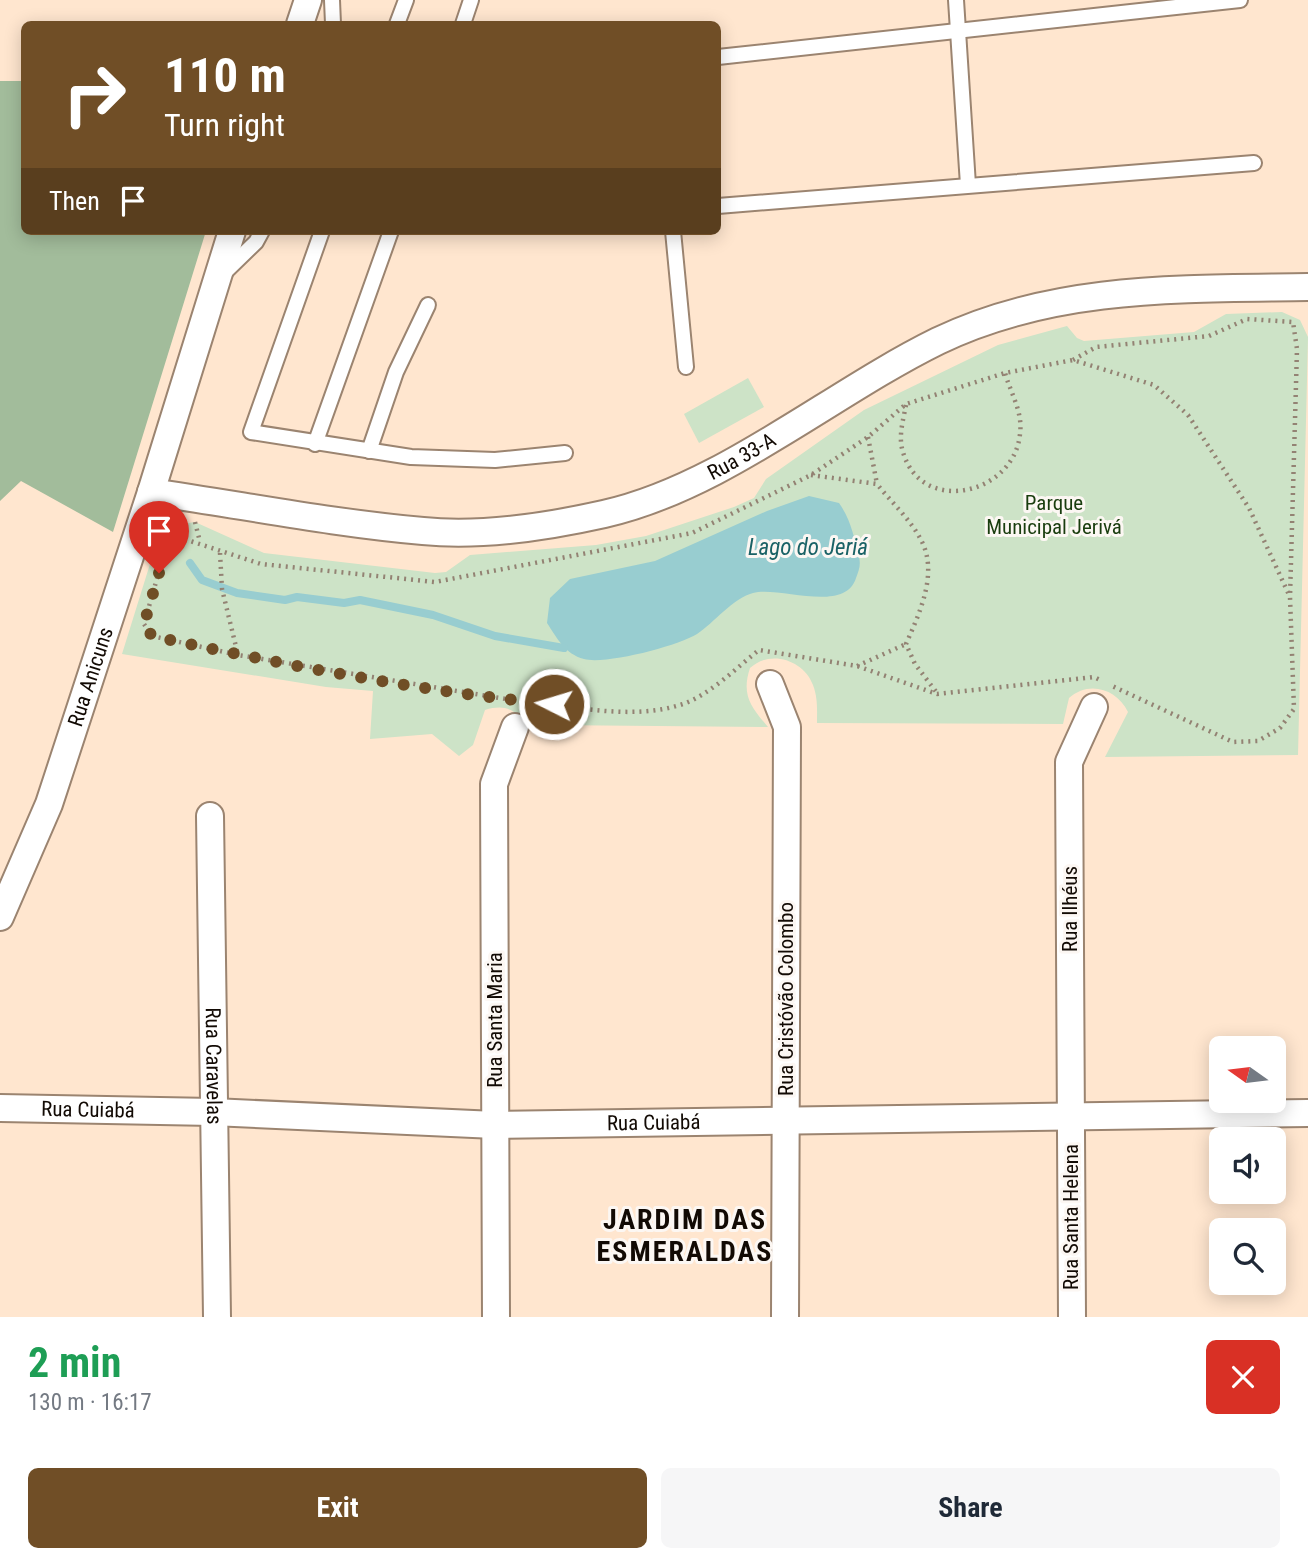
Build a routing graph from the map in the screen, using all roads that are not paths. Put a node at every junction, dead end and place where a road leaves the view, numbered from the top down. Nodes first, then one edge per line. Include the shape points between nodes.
1 (308, 0) edge
2 (332, 0) edge
3 (406, 0) edge
4 (471, 0) edge
5 (956, 0) edge
6 (1240, 0) edge
7 (301, 21) edge
8 (333, 21) edge
9 (398, 21) edge
10 (464, 21) edge
11 (958, 32) junction
12 (721, 57) edge
13 (1254, 163) dead end
14 (968, 185) junction
15 (721, 206) edge
16 (231, 235) edge
17 (260, 235) edge
18 (321, 235) edge
19 (390, 235) edge
20 (673, 235) edge
21 (215, 283) junction
22 (1308, 287) edge
23 (428, 304) dead end
24 (685, 367) dead end
25 (315, 444) junction
26 (369, 451) junction
27 (565, 453) dead end
28 (152, 492) junction
29 (770, 684) dead end
30 (1094, 707) dead end
31 (515, 727) dead end
32 (210, 816) dead end
33 (0, 917) edge
34 (0, 1108) edge
35 (213, 1112) junction
36 (1308, 1113) edge
37 (1071, 1116) junction
38 (786, 1121) junction
39 (495, 1125) junction
40 (216, 1317) edge
41 (496, 1317) edge
42 (785, 1317) edge
43 (1072, 1317) edge

1 - 7 street
2 - 8 lane
3 - 9 lane
4 - 10 lane
5 - 11 lane
6 - 11 lane
11 - 12 lane
11 - 14 lane
13 - 14 lane
14 - 15 lane
16 - 21 street, Rua Anicuns
17 - 21 lane
18 - 25 lane via 251,432
19 - 25 lane
20 - 24 lane
21 - 28 street, Rua Anicuns
22 - 28 street, Rua 33-A via 1158,289 1079,297 1004,316 941,340 881,371 725,464 663,495 606,514 489,531 425,531
23 - 26 lane via 396,372
25 - 26 lane
26 - 27 lane via 495,460
28 - 33 street, Rua Anicuns via 49,804
29 - 38 street, Rua Cristóvão Colombo via 787,727
30 - 37 street, Rua Ilhéus via 1069,762
31 - 39 street, Rua Santa Maria via 494,784
32 - 35 street, Rua Caravelas
34 - 35 street, Rua Cuiabá
35 - 39 street, Rua Cuiabá
35 - 40 street, Rua Caravelas
36 - 37 street, Rua Cuiabá
37 - 38 street, Rua Cuiabá
37 - 43 street, Rua Santa Helena
38 - 39 street, Rua Cuiabá
38 - 42 street, Rua Cristóvão Colombo
39 - 41 street, Rua Santa Maria

